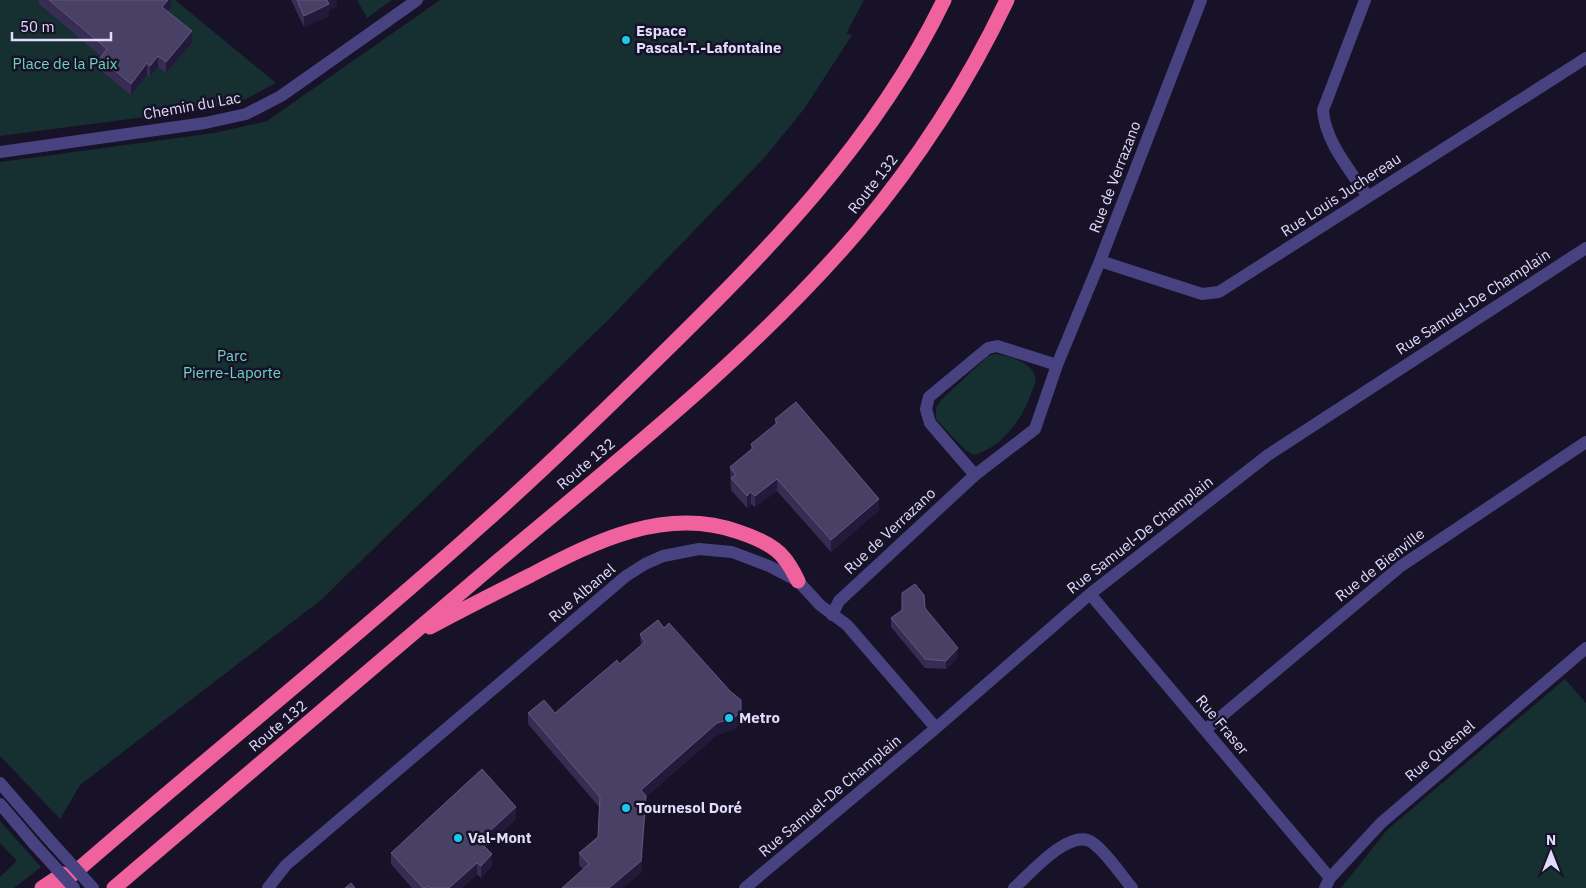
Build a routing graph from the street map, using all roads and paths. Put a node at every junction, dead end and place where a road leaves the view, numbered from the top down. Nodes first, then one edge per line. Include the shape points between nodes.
1 (417, 0) edge
2 (944, 0) edge
3 (1007, 0) edge
4 (1200, 0) edge
5 (1365, 0) edge
6 (1586, 58) edge
7 (0, 152) edge
8 (1368, 197) junction
9 (1586, 248) edge
10 (1100, 261) junction
11 (1057, 364) junction
12 (1586, 442) edge
13 (975, 475) junction
14 (798, 581) junction
15 (1090, 594) junction
16 (832, 615) junction
17 (410, 636) junction
18 (1586, 648) edge
19 (936, 728) junction
20 (1205, 730) junction
21 (0, 782) edge
22 (0, 804) edge
23 (102, 848) junction
24 (1327, 883) edge
25 (42, 888) edge
26 (57, 888) edge
27 (74, 888) edge
28 (93, 888) edge
29 (114, 888) edge
30 (268, 888) edge
31 (745, 888) edge
32 (1014, 888) edge
33 (1132, 888) edge

1 - 7 street, Chemin du Lac via 281,96 246,114 205,123
2 - 23 highway, Route 132 via 902,77 849,155 811,201 720,296 625,391 476,530
3 - 17 highway, Route 132 via 970,72 924,145 871,216 812,281 681,405
4 - 10 street, Rue de Verrazano
5 - 8 street via 1323,110 1329,136
6 - 8 street, Rue Louis Juchereau
8 - 10 street, Rue Louis Juchereau via 1219,292 1202,294
9 - 15 street, Rue Samuel-De Champlain via 1268,456
10 - 11 street, Rue de Verrazano
11 - 13 street, Rue de Verrazano via 1035,429
11 - 13 street via 997,346 988,348 929,397 926,409 930,423
12 - 20 street, Rue de Bienville via 1401,566
13 - 16 street, Rue de Verrazano via 838,601
14 - 16 street, Rue Albanel
14 - 17 highway via 784,557 752,537 702,523 658,525 622,533 574,552
14 - 30 street, Rue Albanel via 748,557 706,549 663,556 640,567 286,865
15 - 19 street, Rue Samuel-De Champlain
15 - 20 street, Rue Fraser
16 - 19 street, Rue Albanel via 849,627
17 - 29 highway, Route 132
18 - 24 street, Rue Quesnel via 1381,823
19 - 31 street, Rue Samuel-De Champlain
20 - 24 street, Rue Fraser
21 - 28 street, bridge
22 - 27 street, bridge
23 - 25 highway
23 - 26 highway, Route 132
32 - 33 street via 1066,842 1080,839 1093,842

